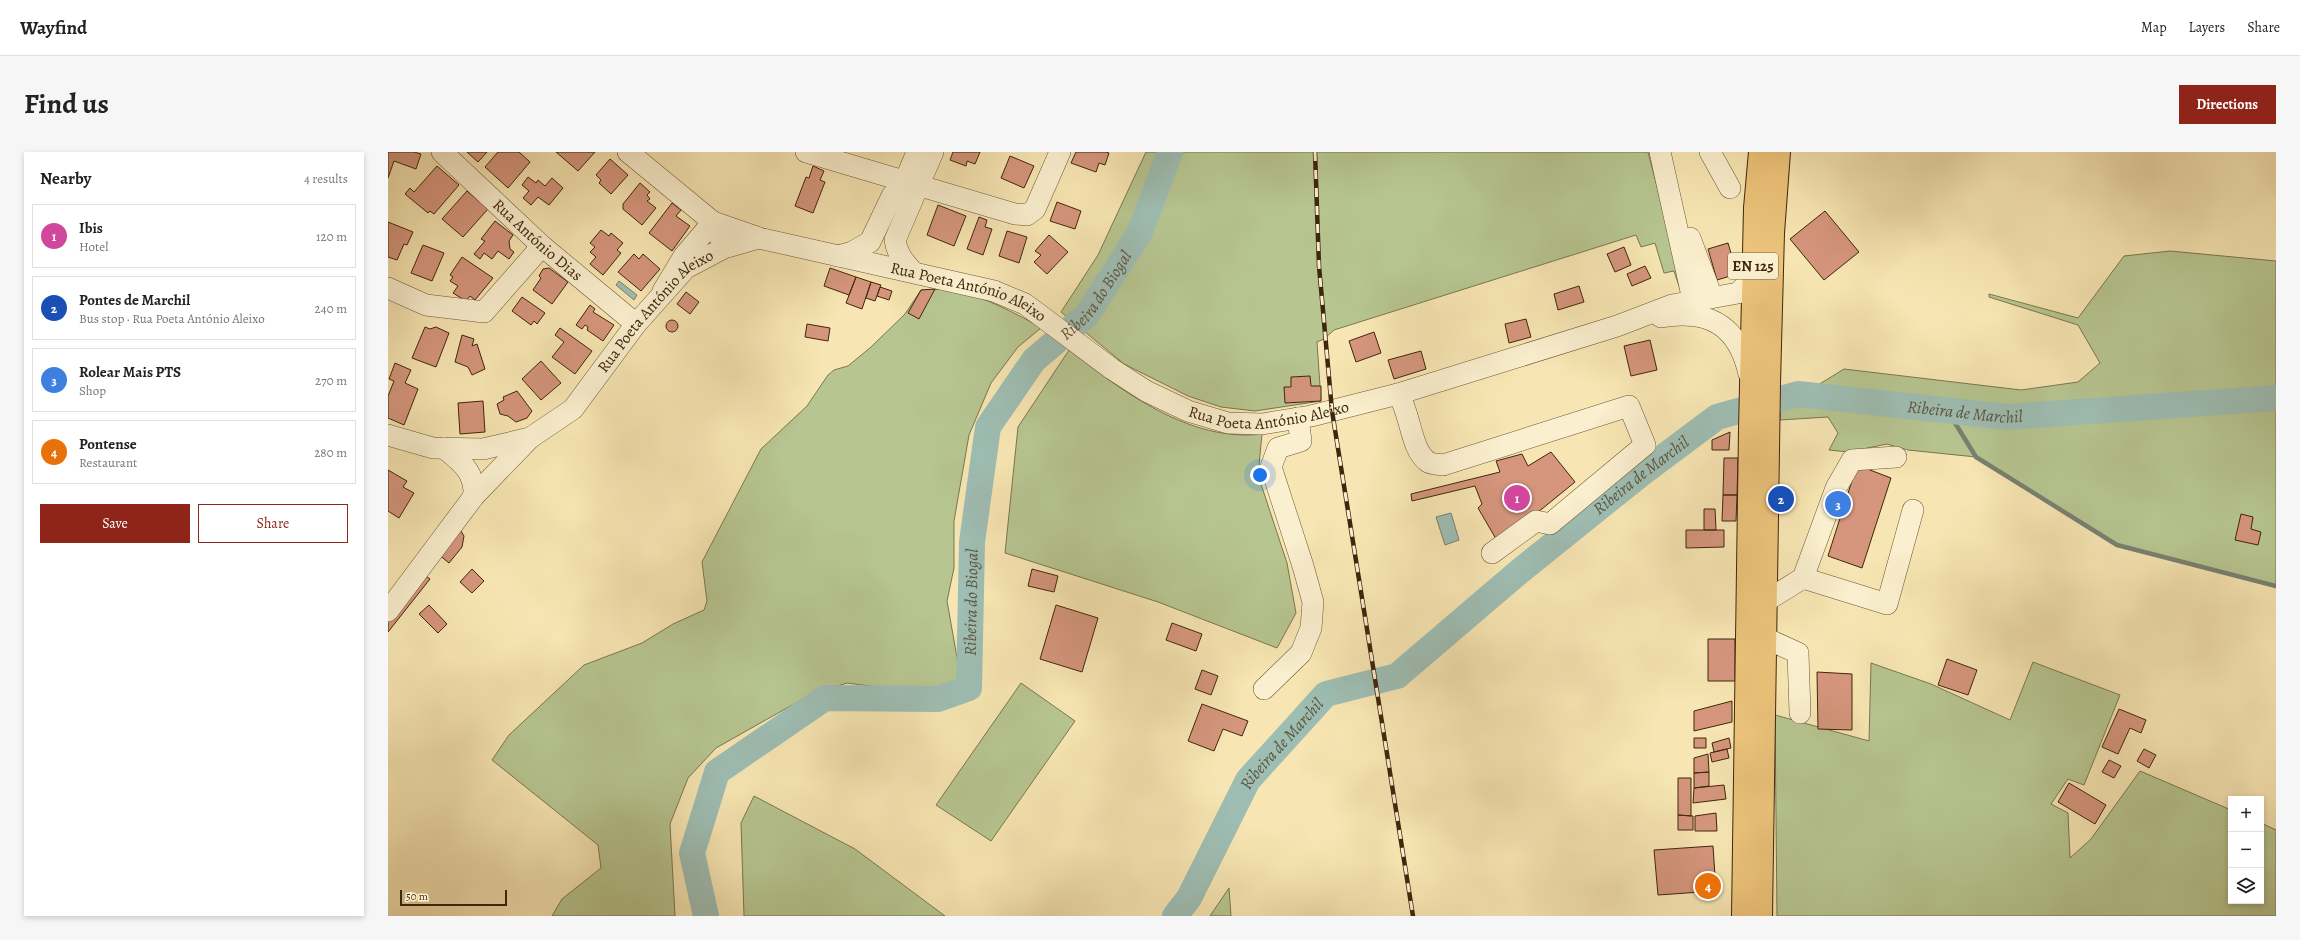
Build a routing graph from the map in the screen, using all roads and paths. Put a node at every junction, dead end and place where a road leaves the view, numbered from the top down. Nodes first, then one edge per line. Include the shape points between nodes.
1 (442, 152) edge
2 (806, 152) edge
3 (918, 152) edge
4 (933, 152) edge
5 (1060, 152) edge
6 (1710, 152) edge
7 (1760, 152) edge
8 (1779, 152) edge
9 (636, 154) edge
10 (1662, 160) edge
11 (872, 171) junction
12 (1730, 188) dead end
13 (918, 190) junction
14 (890, 200) junction
15 (713, 222) junction
16 (877, 229) junction
17 (759, 238) junction
18 (895, 240) junction
19 (542, 246) junction
20 (724, 248) junction
21 (838, 256) junction
22 (879, 262) junction
23 (1753, 268) junction
24 (913, 272) junction
25 (388, 288) edge
26 (663, 291) junction
27 (1702, 298) junction
28 (636, 324) junction
29 (1617, 326) junction
30 (1760, 382) junction
31 (1398, 394) junction
32 (1298, 418) junction
33 (1759, 429) junction
34 (388, 435) edge
35 (530, 438) junction
36 (444, 448) junction
37 (1896, 457) dead end
38 (474, 496) junction
39 (1913, 510) dead end
40 (1492, 553) dead end
41 (1803, 578) junction
42 (1766, 601) junction
43 (388, 611) edge
44 (1765, 638) junction
45 (1264, 689) dead end
46 (1800, 713) dead end
47 (1743, 916) edge
48 (1761, 916) edge

1 - 19 street, Rua António Dias
2 - 11 street
3 - 13 street
4 - 13 street
5 - 13 street via 1035,209 1027,214 1015,214
6 - 12 street
7 - 23 main road, EN 125
8 - 30 main road
9 - 15 street
10 - 27 street
11 - 13 street
11 - 14 street via 888,186
13 - 14 street
13 - 18 street
14 - 16 street
15 - 17 street
15 - 20 street
15 - 26 street via 684,256
16 - 21 street via 870,242
16 - 22 street via 876,250
17 - 20 street, Rua Poeta António Aleixo
17 - 21 street, Rua Poeta António Aleixo
18 - 22 street
18 - 24 street via 900,258
19 - 25 street via 484,312 426,305
19 - 28 street, Rua António Dias
20 - 26 street, Rua Poeta António Aleixo via 686,268
21 - 22 street, Rua Poeta António Aleixo
22 - 24 street, Rua Poeta António Aleixo
23 - 27 street, Rua Poeta António Aleixo via 1746,285 1738,293
23 - 30 main road, EN 125
24 - 32 street, Rua Poeta António Aleixo via 994,291 1025,304 1129,380 1188,411 1228,423 1262,424
26 - 28 street, Rua Poeta António Aleixo
27 - 29 street, Rua Poeta António Aleixo via 1672,305
28 - 35 street, Rua Poeta António Aleixo via 573,409
29 - 30 street, Rua Poeta António Aleixo via 1677,314 1697,316 1715,322 1737,340
29 - 31 street, Rua Poeta António Aleixo
30 - 33 main road
31 - 32 street, Rua Poeta António Aleixo
31 - 40 street via 1404,403 1419,452 1428,463 1443,465 1629,406 1645,445 1550,524 1536,521
32 - 45 street via 1301,441 1278,448 1271,467 1313,602 1311,628 1301,653
33 - 42 main road
33 - 47 main road
34 - 36 street, Rua Poeta António Aleixo via 433,448
35 - 36 street, Rua Poeta António Aleixo via 483,449
35 - 38 street
36 - 38 street via 464,465 475,482
37 - 41 street via 1852,460 1836,488
38 - 43 street
39 - 41 street via 1887,604
41 - 42 street
42 - 44 main road
44 - 46 street via 1798,653
44 - 48 main road

